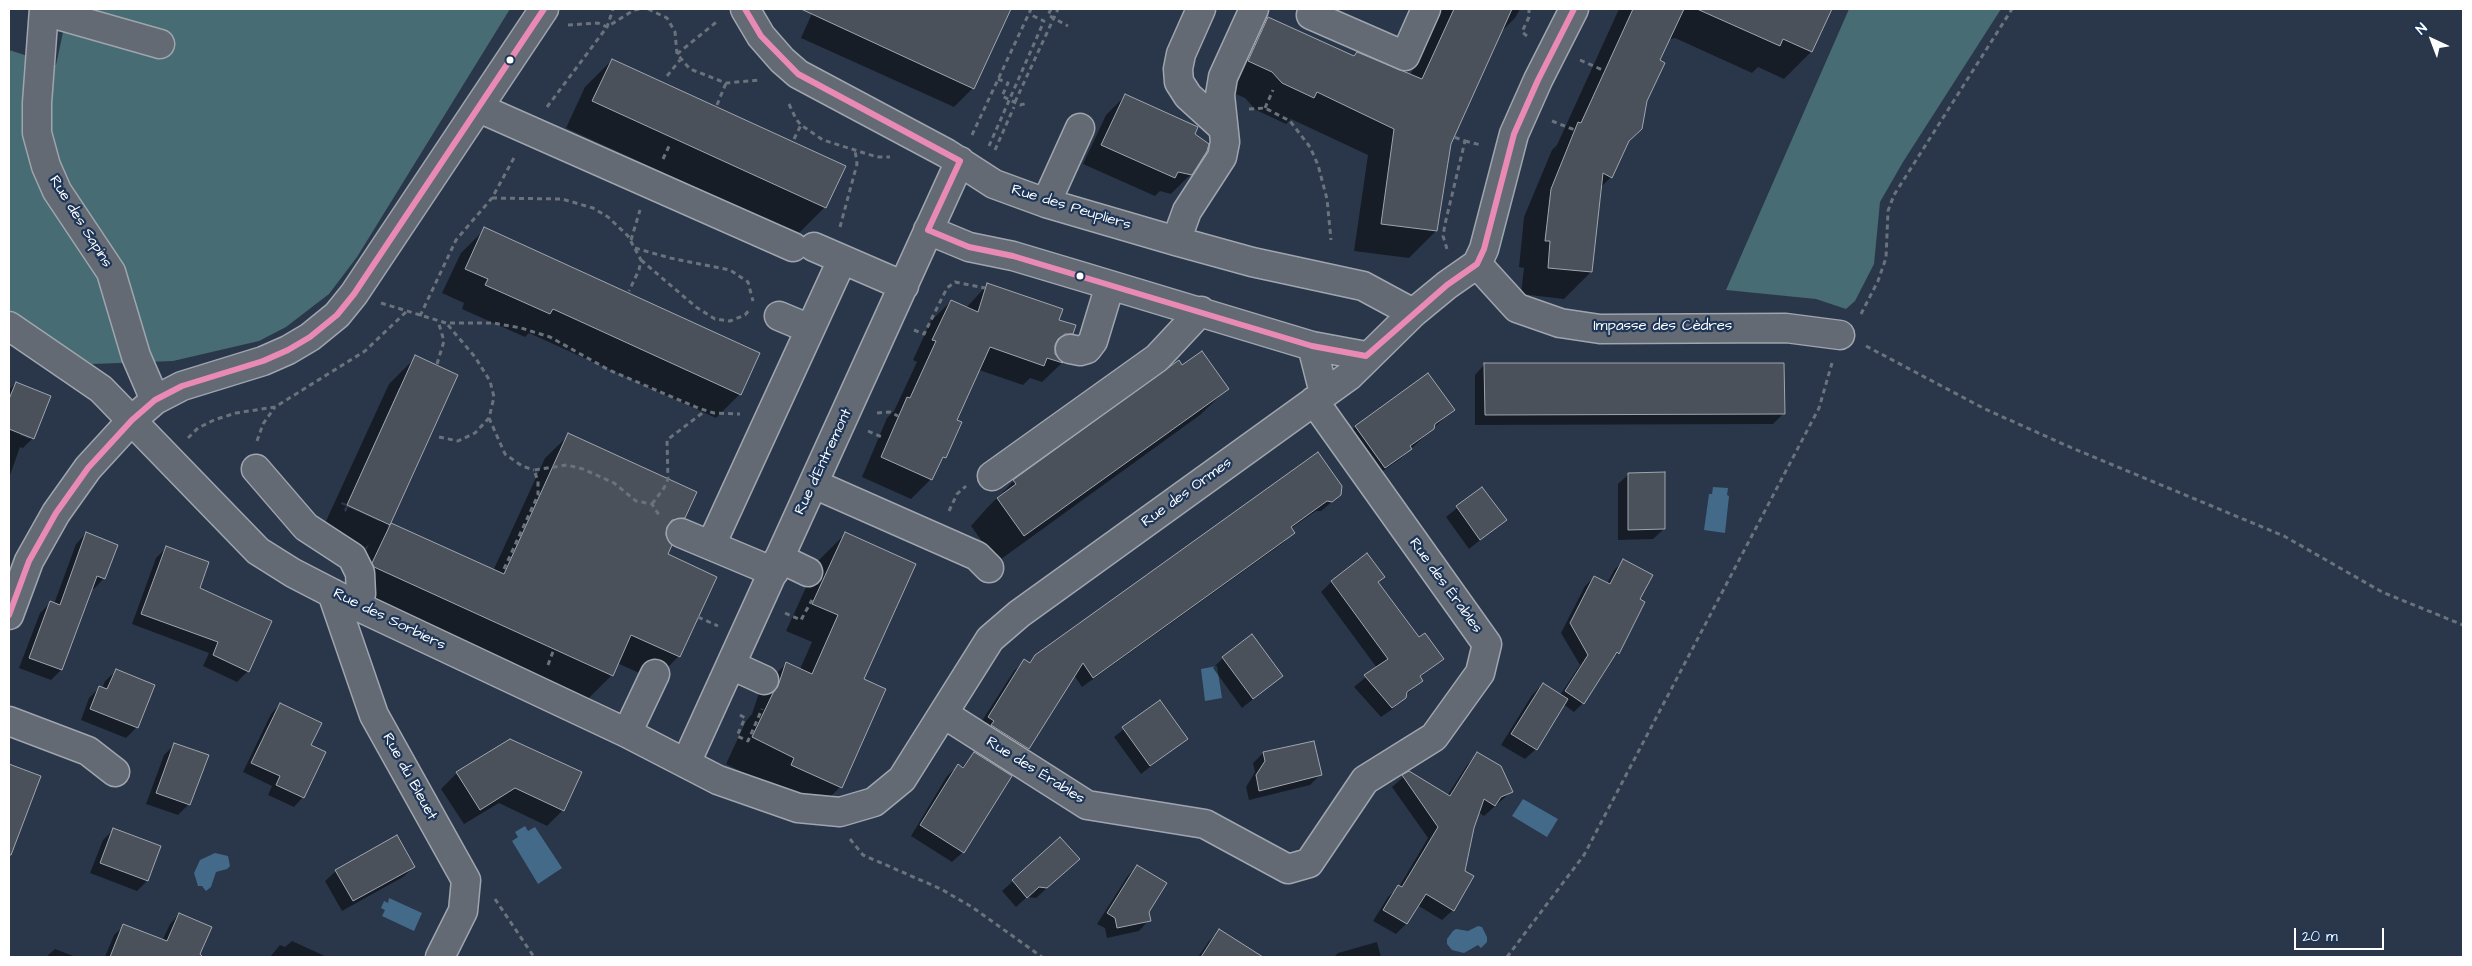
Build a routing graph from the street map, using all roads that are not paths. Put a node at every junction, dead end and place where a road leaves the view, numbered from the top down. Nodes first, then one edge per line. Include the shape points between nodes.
1 (1201, 9) edge
2 (1254, 9) edge
3 (1426, 9) edge
4 (1574, 9) edge
5 (44, 10) edge
6 (734, 13) edge
7 (1310, 15) dead end
8 (553, 17) edge
9 (160, 44) dead end
10 (479, 108) junction
11 (1222, 127) junction
12 (1080, 128) dead end
13 (960, 161) junction
14 (1046, 203) junction
15 (928, 230) junction
16 (1176, 241) junction
17 (842, 260) junction
18 (1477, 264) junction
19 (1110, 285) junction
20 (904, 286) junction
21 (1201, 311) junction
22 (1413, 314) junction
23 (779, 316) dead end
24 (9, 326) edge
25 (810, 329) junction
26 (1840, 335) road end
27 (1312, 346) junction
28 (1070, 349) dead end
29 (1366, 356) junction
30 (1319, 397) junction
31 (155, 400) junction
32 (132, 420) junction
33 (256, 469) road end
34 (992, 476) dead end
35 (814, 484) junction
36 (671, 526) road end
37 (710, 545) junction
38 (776, 565) junction
39 (989, 568) dead end
40 (811, 582) road end
41 (332, 593) junction
42 (357, 606) junction
43 (9, 615) edge
44 (731, 665) junction
45 (654, 674) dead end
46 (765, 691) road end
47 (944, 714) junction
48 (9, 721) edge
49 (627, 733) junction
50 (686, 763) junction
51 (116, 772) dead end
52 (440, 957) edge

1 - 11 street via 1181,54 1180,82 1188,96
2 - 11 street via 1223,77 1220,95
3 - 7 street via 1405,56
4 - 18 street via 1514,134 1484,250
5 - 9 street
5 - 31 street, Rue des Sapins via 39,52 37,133 46,166 58,191 111,272 136,356
6 - 13 street, Rue des Peupliers via 798,74
8 - 10 street
10 - 17 street via 803,247
10 - 31 street via 354,294 324,326 263,362 182,386
11 - 16 street via 1225,142 1222,157 1187,211
12 - 14 street
13 - 14 street, Rue des Peupliers via 994,184
13 - 15 street, Rue d'Entremont
14 - 16 street, Rue des Peupliers
15 - 19 street via 969,247 1013,256
15 - 20 street, Rue d'Entremont
16 - 22 street, Rue des Peupliers via 1252,262 1363,286
17 - 20 street
17 - 25 street
18 - 22 street, Rue des Ormes
18 - 26 street, Impasse des Cèdres via 1517,308 1560,323 1600,329 1786,328
19 - 21 street
19 - 28 street via 1093,342 1080,352
20 - 35 street, Rue d'Entremont
21 - 27 street
21 - 34 street via 1157,358
22 - 29 street, Rue des Ormes
23 - 25 street
24 - 32 street, Rue des Sorbiers via 101,389
25 - 37 street
27 - 29 street
27 - 30 street
29 - 30 street, Rue des Ormes via 1349,376
30 - 47 street, Rue des Ormes via 1019,614 990,639
30 - 47 street, Rue des Érables via 1487,644 1480,673 1434,737 1364,780 1309,863 1288,869 1205,824 1087,804
31 - 32 street
32 - 41 street, Rue des Sorbiers via 258,552
32 - 43 street via 88,468 56,513 29,561
33 - 42 street via 306,527 352,557 360,573
35 - 38 street, Rue d'Entremont
35 - 39 street via 977,556
36 - 37 street
37 - 38 street
38 - 40 street
38 - 44 street, Rue d'Entremont
41 - 42 street, Rue des Sorbiers
41 - 52 street, Rue du Bleuet via 374,715 466,880 462,911
42 - 49 street, Rue des Sorbiers
44 - 46 street
44 - 50 street, Rue d'Entremont
45 - 49 street
47 - 50 street, Rue des Ormes via 902,778 874,802 840,812 798,808 718,780
48 - 51 street via 88,751
49 - 50 street, Rue des Sorbiers

